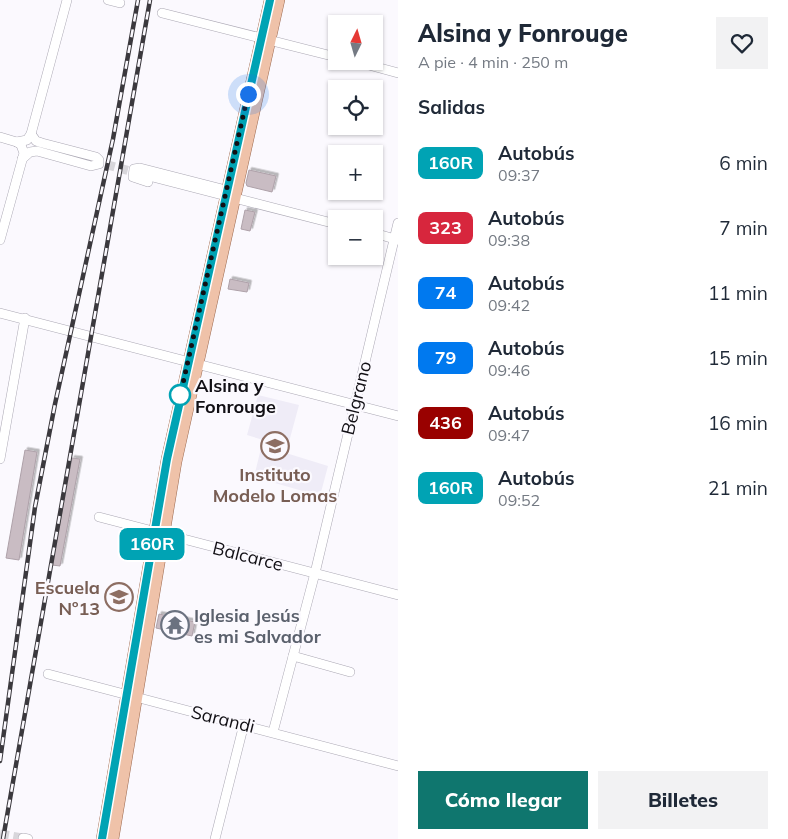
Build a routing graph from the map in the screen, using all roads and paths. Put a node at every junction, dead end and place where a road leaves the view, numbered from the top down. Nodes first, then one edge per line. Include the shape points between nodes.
1 (67, 0) edge
2 (108, 0) edge
3 (270, 0) edge
4 (278, 0) edge
5 (120, 3) dead end
6 (162, 13) dead end
7 (265, 38) junction
8 (328, 55) edge
9 (383, 69) edge
10 (398, 73) edge
11 (31, 134) junction
12 (0, 137) edge
13 (17, 142) junction
14 (22, 159) junction
15 (93, 161) tunnel mouth
16 (141, 174) tunnel mouth
17 (227, 197) junction
18 (328, 222) edge
19 (398, 223) edge
20 (383, 235) edge
21 (396, 239) edge
22 (0, 240) edge
23 (0, 313) edge
24 (25, 318) junction
25 (192, 364) junction
26 (354, 406) junction
27 (398, 416) edge
28 (0, 459) edge
29 (99, 517) dead end
30 (159, 533) junction
31 (315, 573) junction
32 (398, 595) edge
33 (293, 656) junction
34 (350, 672) dead end
35 (48, 674) dead end
36 (133, 696) junction
37 (244, 724) junction
38 (273, 732) junction
39 (398, 766) edge
40 (102, 839) edge
41 (112, 839) edge
42 (215, 839) edge

1 - 11 street
2 - 5 street
3 - 7 main road
4 - 7 main road
6 - 7 street
7 - 8 street
7 - 17 main road
9 - 10 street
11 - 13 street via 28,140
11 - 14 street via 42,143 96,157 99,164 91,166 37,151
12 - 13 street
13 - 14 street via 23,148
13 - 15 street
14 - 22 street
16 - 17 street
17 - 17 street via 140,168 132,175 137,179
17 - 18 street
17 - 25 main road
19 - 21 street, Belgrano
20 - 21 street
21 - 26 street, Belgrano
23 - 24 street
24 - 25 street
24 - 28 street
25 - 26 street
25 - 30 main road
26 - 27 street
26 - 31 street, Belgrano
29 - 30 street, Balcarce
30 - 31 street, Balcarce
30 - 36 main road
31 - 32 street, Balcarce
31 - 33 street, Belgrano
33 - 34 street
33 - 38 street, Belgrano
35 - 36 street, Sarandi
36 - 37 street, Sarandi
36 - 40 main road
36 - 41 main road
37 - 38 street, Sarandi
37 - 42 street
38 - 39 street, Sarandi

